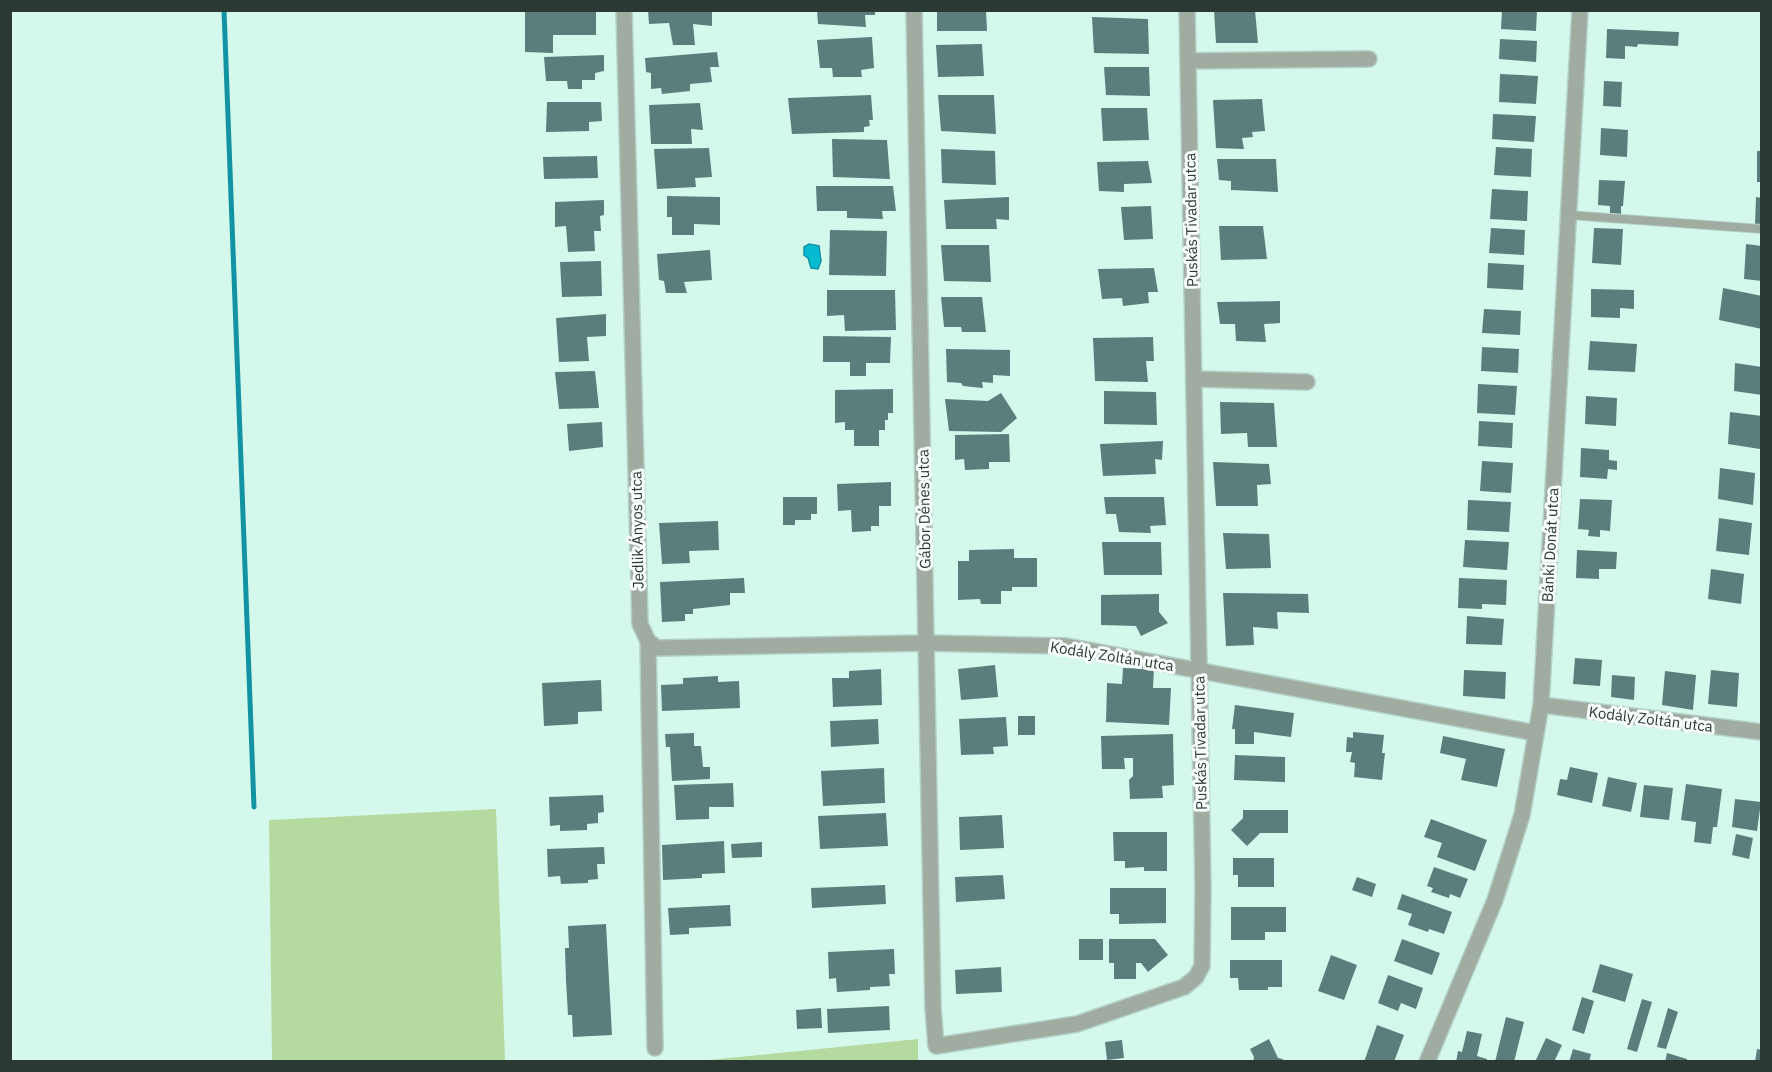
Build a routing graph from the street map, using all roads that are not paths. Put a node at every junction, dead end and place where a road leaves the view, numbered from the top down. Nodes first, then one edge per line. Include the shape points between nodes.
1 (624, 10) edge
2 (914, 10) edge
3 (1187, 10) edge
4 (1580, 10) edge
5 (1368, 60) dead end
6 (1188, 61) junction
7 (1568, 215) junction
8 (1761, 229) edge
9 (1194, 378) junction
10 (1307, 382) dead end
11 (648, 641) junction
12 (926, 643) junction
13 (1198, 670) junction
14 (1541, 705) junction
15 (1761, 732) edge
16 (1536, 733) junction
17 (933, 1008) joint
18 (655, 1048) dead end
19 (1427, 1062) edge

1 - 11 street, Jedlik Ányos utca via 640,624
2 - 12 street, Gábor Dénes utca
3 - 6 street, Puskás Tivadar utca
4 - 7 street, Bánki Donát utca
5 - 6 street
6 - 9 street, Puskás Tivadar utca
7 - 8 lane
7 - 14 street, Bánki Donát utca
9 - 10 street
9 - 13 street, Puskás Tivadar utca
11 - 12 street, Kodály Zoltán utca via 657,648
11 - 18 street, Jedlik Ányos utca
12 - 13 street, Kodály Zoltán utca via 1066,646
12 - 17 street, Gábor Dénes utca
13 - 16 street, Kodály Zoltán utca
13 - 17 street, Puskás Tivadar utca via 1203,887 1202,966 1196,977 1184,987 1077,1024 936,1046
14 - 15 street, Kodály Zoltán utca
14 - 16 street, Bánki Donát utca
16 - 19 street, Bánki Donát utca via 1522,815 1495,900

